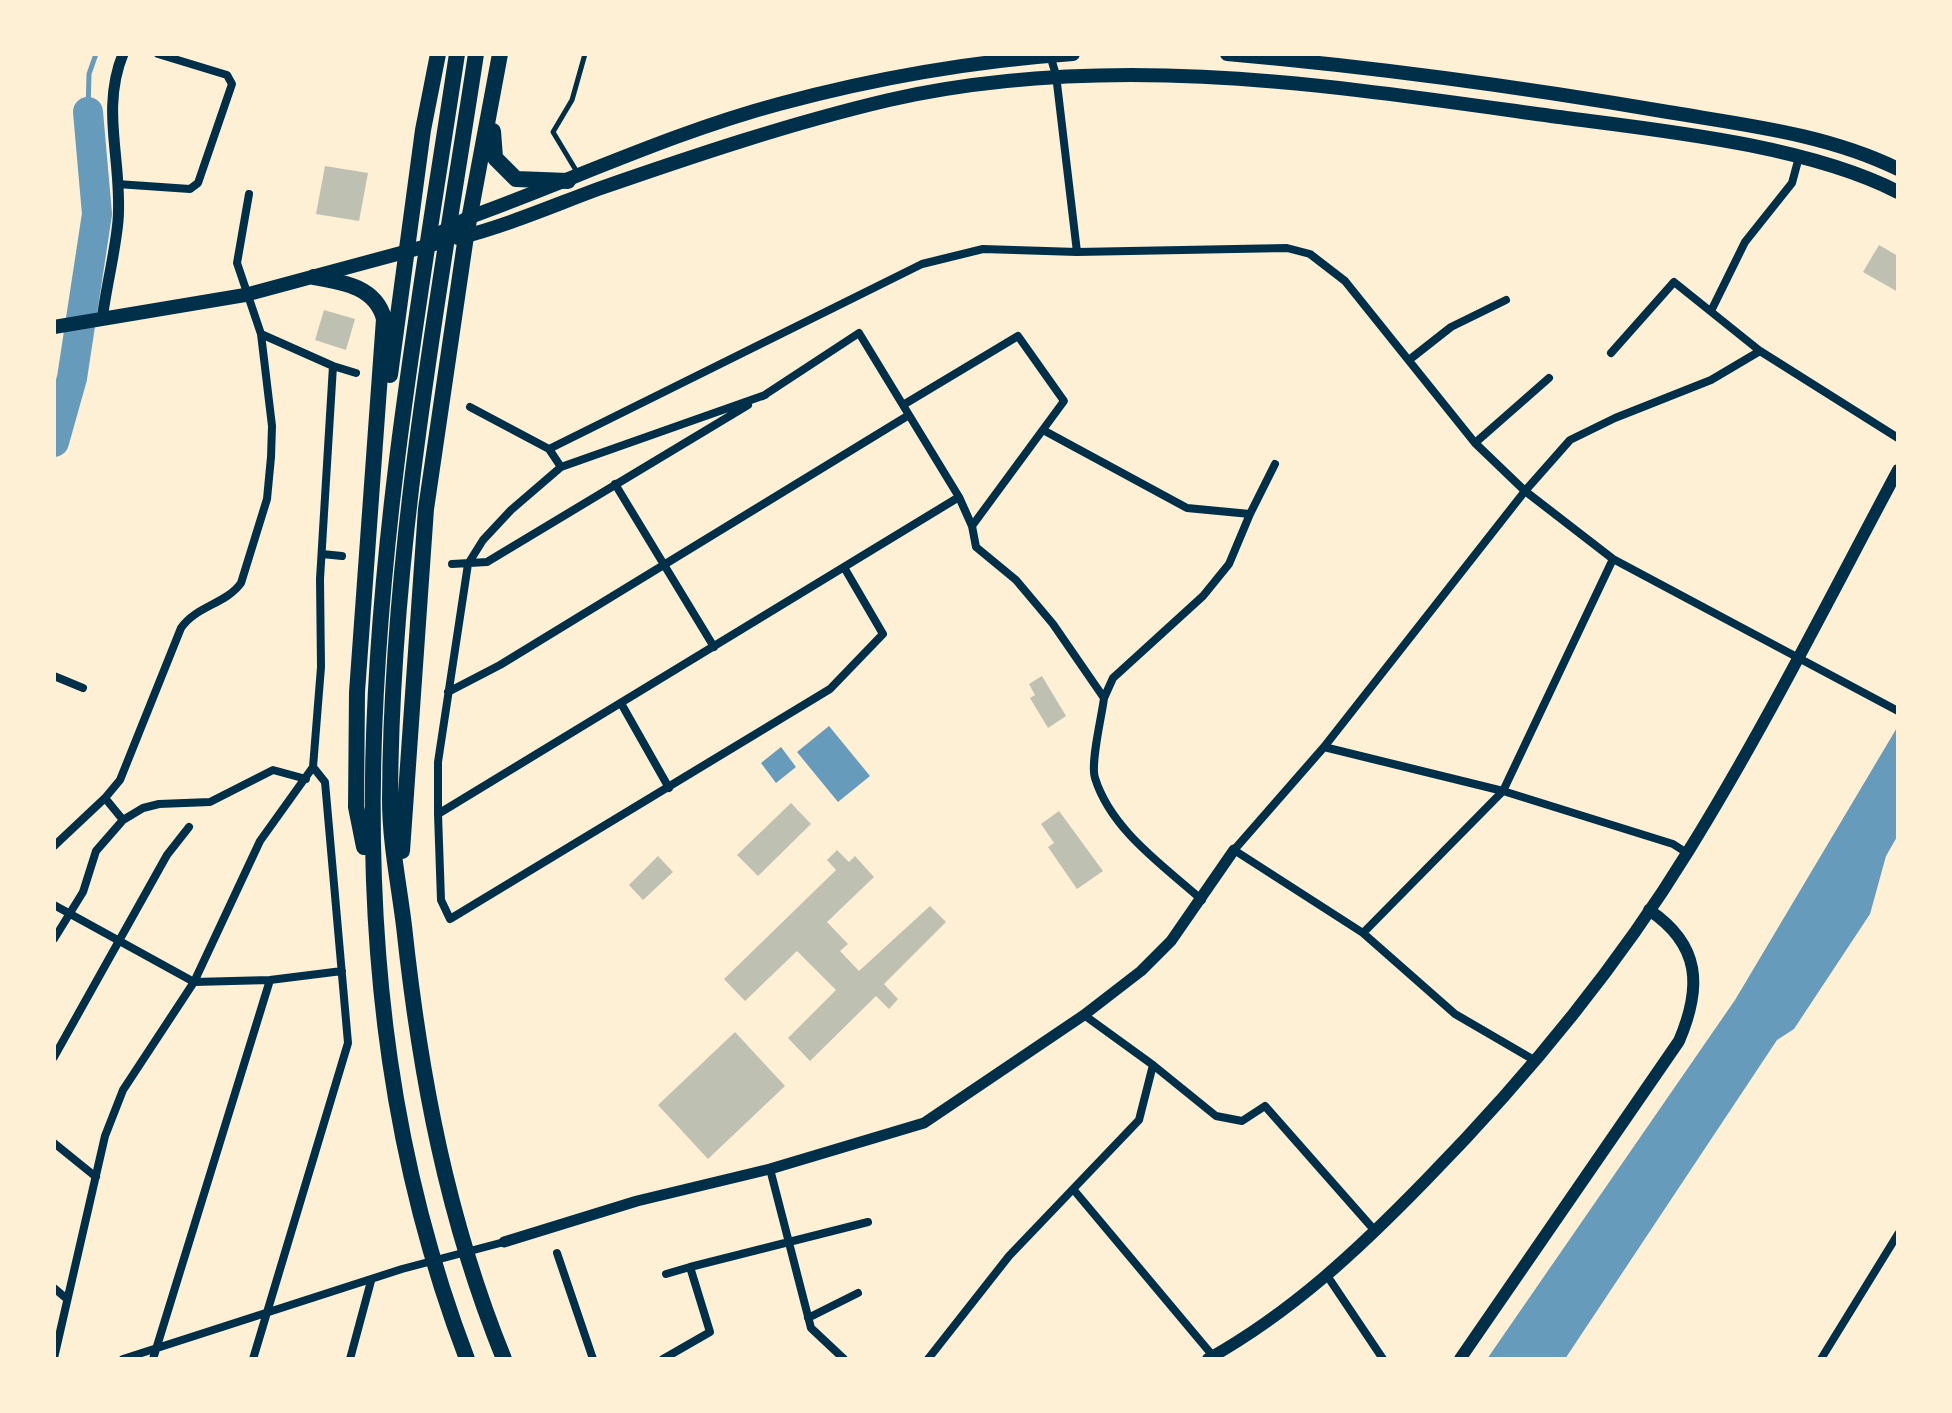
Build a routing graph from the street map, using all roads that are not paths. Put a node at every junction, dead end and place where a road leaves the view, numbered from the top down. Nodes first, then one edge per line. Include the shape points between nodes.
1 (123, 54) edge
2 (158, 54) edge
3 (438, 54) edge
4 (457, 54) edge
5 (476, 54) edge
6 (501, 54) edge
7 (585, 54) edge
8 (1073, 54) edge
9 (1227, 54) edge
10 (1050, 55) edge
11 (1056, 75) junction
12 (1799, 157) junction
13 (1898, 169) edge
14 (574, 179) junction
15 (117, 184) junction
16 (1898, 192) edge
17 (249, 194) dead end
18 (470, 217) junction
19 (466, 236) junction
20 (409, 250) junction
21 (1077, 252) junction
22 (314, 277) junction
23 (245, 295) junction
24 (1506, 300) dead end
25 (1712, 309) junction
26 (98, 320) junction
27 (58, 330) edge
28 (261, 334) junction
29 (1760, 351) junction
30 (1611, 353) dead end
31 (1409, 360) junction
32 (333, 366) junction
33 (356, 373) dead end
34 (1549, 378) dead end
35 (765, 395) junction
36 (903, 405) junction
37 (470, 407) dead end
38 (909, 415) junction
39 (1043, 430) junction
40 (1898, 438) edge
41 (1475, 443) junction
42 (549, 449) junction
43 (1275, 464) dead end
44 (561, 467) junction
45 (1898, 470) edge
46 (615, 484) junction
47 (1525, 491) junction
48 (959, 497) junction
49 (1250, 514) junction
50 (972, 526) junction
51 (367, 531) junction
52 (322, 554) junction
53 (342, 556) dead end
54 (1613, 559) junction
55 (452, 564) dead end
56 (468, 564) junction
57 (663, 565) junction
58 (845, 569) junction
59 (714, 647) junction
60 (1797, 657) junction
61 (54, 676) edge
62 (83, 688) dead end
63 (448, 692) junction
64 (1104, 698) junction
65 (622, 705) junction
66 (1898, 711) edge
67 (1324, 747) junction
68 (313, 767) junction
69 (306, 779) junction
70 (669, 788) junction
71 (1503, 791) junction
72 (105, 798) junction
73 (438, 814) junction
74 (123, 820) junction
75 (189, 827) dead end
76 (54, 846) edge
77 (1234, 850) junction
78 (1687, 853) junction
79 (371, 884) junction
80 (399, 884) junction
81 (1202, 900) junction
82 (54, 905) edge
83 (1649, 910) junction
84 (68, 913) junction
85 (1363, 933) junction
86 (54, 939) edge
87 (121, 940) junction
88 (342, 971) junction
89 (270, 980) junction
90 (194, 982) junction
91 (1084, 1015) junction
92 (54, 1057) edge
93 (1534, 1060) junction
94 (1153, 1065) junction
95 (54, 1143) edge
96 (770, 1169) junction
97 (96, 1177) junction
98 (1073, 1189) junction
99 (868, 1222) dead end
100 (1376, 1232) junction
101 (1898, 1234) edge
102 (504, 1242) joint
103 (789, 1242) junction
104 (557, 1253) dead end
105 (690, 1267) junction
106 (666, 1274) dead end
107 (1328, 1277) junction
108 (371, 1281) junction
109 (54, 1288) edge
110 (858, 1293) dead end
111 (67, 1299) junction
112 (266, 1313) junction
113 (808, 1318) junction
114 (156, 1349) junction
115 (54, 1358) edge
116 (1210, 1358) edge
117 (123, 1359) edge
118 (153, 1359) edge
119 (253, 1359) edge
120 (350, 1359) edge
121 (467, 1359) edge
122 (504, 1359) edge
123 (593, 1359) edge
124 (663, 1359) edge
125 (844, 1359) edge
126 (928, 1359) edge
127 (1383, 1359) edge
128 (1460, 1359) edge
129 (1821, 1359) edge

1 - 15 street via 110,110
2 - 15 street via 227,75 232,84 198,183 190,189
3 - 20 highway
4 - 79 highway via 405,378 381,582
5 - 80 highway via 424,382 399,585 390,804
6 - 14 highway via 495,158 516,179
6 - 18 highway
7 - 14 lane via 572,100 553,132
8 - 10 main road
9 - 13 main road via 1397,72 1687,115 1808,137
10 - 11 street
10 - 14 main road via 884,79 778,104
11 - 12 main road via 1200,74 1322,84
11 - 19 main road via 890,100 778,130
11 - 21 street
12 - 16 main road
12 - 25 street via 1792,183 1745,242
14 - 18 main road
15 - 26 street via 118,220
17 - 23 street via 237,263
18 - 19 highway
18 - 20 main road
19 - 20 main road
19 - 80 highway via 426,509
20 - 22 main road
20 - 51 highway
21 - 31 street via 1274,247 1310,254 1345,281
21 - 42 street via 983,249 922,264
22 - 23 main road
22 - 51 highway via 359,288 381,306 384,319
23 - 26 main road
23 - 28 street
24 - 31 street via 1451,327
25 - 29 street
25 - 30 street via 1674,282
26 - 27 main road
28 - 32 street
28 - 72 street via 271,457 267,499 241,583 181,628 120,780
29 - 40 street
29 - 47 street via 1711,380 1570,440
31 - 41 street
32 - 33 street
32 - 52 street
34 - 41 street
35 - 36 street via 859,333
35 - 44 street
35 - 46 street
36 - 38 street
36 - 39 street via 1018,336 1064,401
37 - 42 street
38 - 48 street
38 - 57 street
39 - 49 street via 1187,508
39 - 50 street
41 - 47 street
42 - 44 street
43 - 49 street
44 - 56 street via 511,510
45 - 60 main road
46 - 56 street via 487,562
46 - 57 street
47 - 54 street
47 - 67 street
48 - 50 street
48 - 58 street
49 - 64 street via 1229,564 1203,596 1113,678
50 - 64 street via 976,547 1016,580
51 - 79 highway via 356,807
52 - 53 street
52 - 68 street
54 - 60 street
54 - 71 street
55 - 56 street
56 - 63 street
57 - 59 street
57 - 63 street
58 - 59 street
58 - 70 street via 883,634 830,689
59 - 65 street
60 - 66 street
60 - 78 main road
61 - 62 street
63 - 73 street via 438,762
64 - 81 street via 1094,776 1135,841
65 - 70 street
65 - 73 street
67 - 71 street
67 - 77 street
68 - 69 street
68 - 88 street via 325,782
69 - 74 street via 273,770 210,802 159,804
69 - 90 street via 260,841
70 - 73 street via 450,919 441,900
71 - 78 street via 1673,844
71 - 85 street
72 - 74 street
72 - 76 street
74 - 84 street via 96,851 83,892
75 - 87 street via 167,855
77 - 81 street
77 - 85 street
78 - 83 main road
79 - 121 highway via 390,1062 412,1180
80 - 122 highway via 419,1058 442,1174 482,1306
81 - 91 street via 1141,971
82 - 84 street
83 - 93 main road
83 - 128 main road via 1686,947 1694,970 1688,1020 1679,1041
84 - 86 street
84 - 87 street
85 - 93 street via 1455,1014
87 - 90 street
87 - 92 street
88 - 89 street
88 - 112 street via 348,1043
89 - 90 street
89 - 114 street
90 - 97 street via 123,1090
91 - 94 street
91 - 96 street via 924,1123
93 - 100 main road
94 - 98 street via 1139,1120
94 - 100 street via 1216,1116 1242,1121 1265,1106
95 - 97 street
96 - 102 street via 637,1201
96 - 103 street
97 - 111 street
98 - 116 street
98 - 126 street via 1009,1256
99 - 103 street
100 - 107 main road
101 - 129 street
102 - 108 street
103 - 105 street
103 - 113 street
104 - 123 street
105 - 106 street
105 - 124 street via 710,1332
107 - 116 main road
107 - 127 street
108 - 112 street
108 - 120 street
109 - 111 street
110 - 113 street
111 - 115 street
112 - 114 street
112 - 119 street
113 - 125 street via 811,1328
114 - 117 street
114 - 118 street

